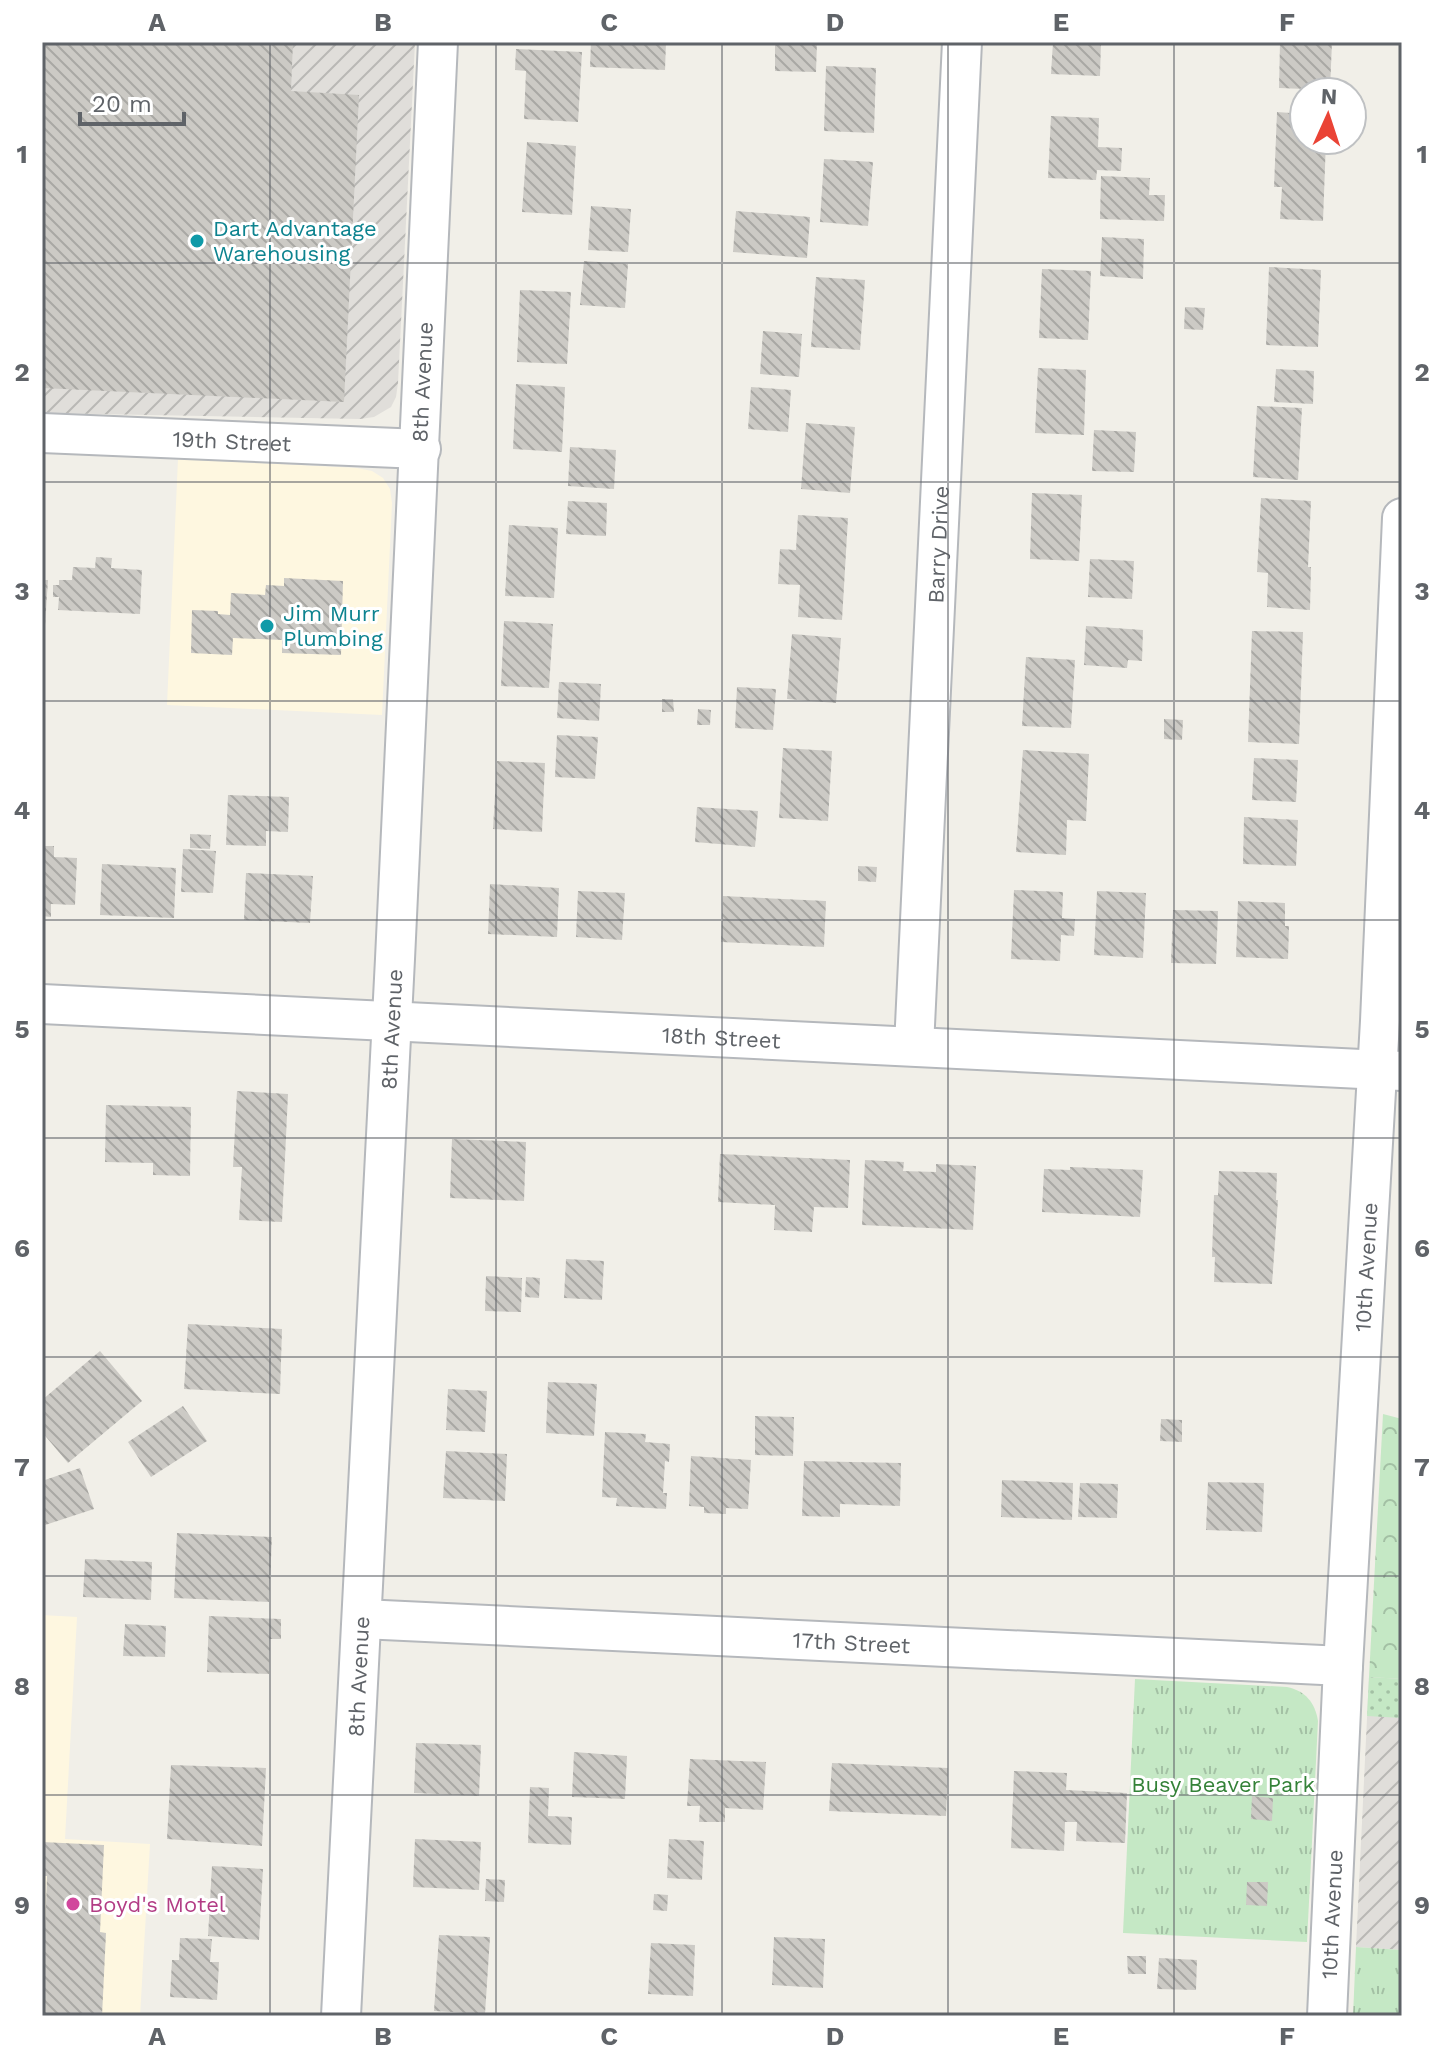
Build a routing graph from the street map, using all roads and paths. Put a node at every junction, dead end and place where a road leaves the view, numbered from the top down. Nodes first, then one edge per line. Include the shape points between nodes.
1 (438, 42) edge
2 (962, 42) edge
3 (42, 433) edge
4 (421, 449) junction
5 (1402, 518) edge
6 (42, 1004) edge
7 (392, 1020) junction
8 (914, 1046) junction
9 (1389, 1070) edge
10 (362, 1619) junction
11 (1343, 1666) junction
12 (341, 2016) edge
13 (1327, 2016) edge

1 - 4 street, 8th Avenue
2 - 8 street, Barry Drive
3 - 4 street, 19th Street
4 - 7 street, 8th Avenue
5 - 9 street, 10th Avenue
6 - 7 street, 18th Street
7 - 8 street, 18th Street
7 - 10 street, 8th Avenue
8 - 9 street, 18th Street
9 - 11 street, 10th Avenue
10 - 11 street, 17th Street
10 - 12 street, 8th Avenue
11 - 13 street, 10th Avenue

